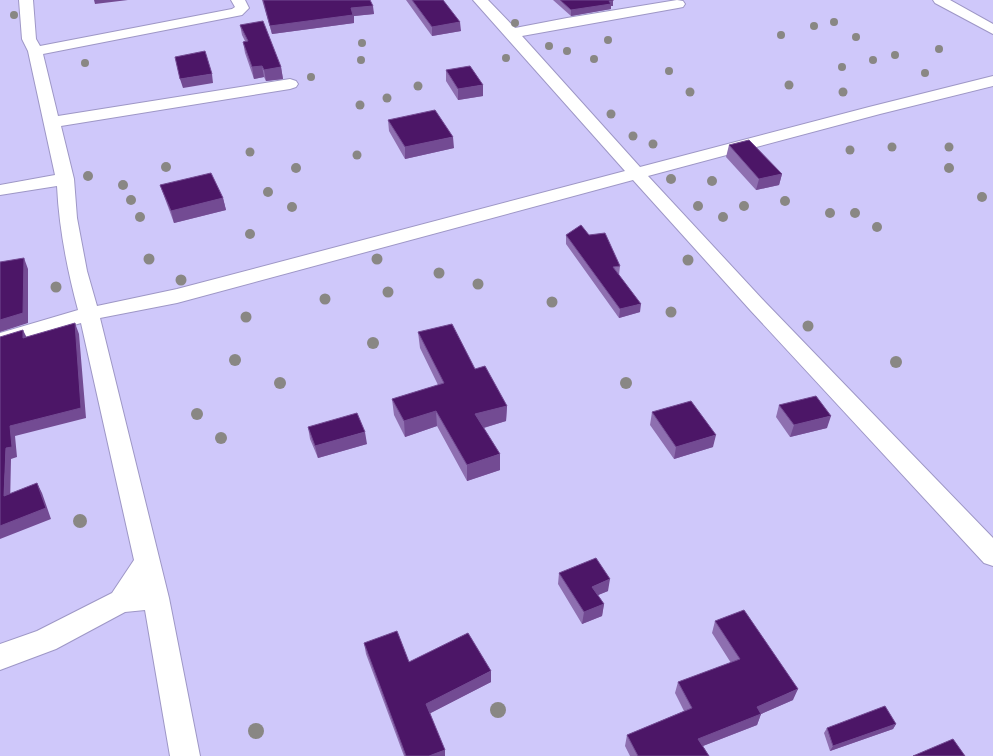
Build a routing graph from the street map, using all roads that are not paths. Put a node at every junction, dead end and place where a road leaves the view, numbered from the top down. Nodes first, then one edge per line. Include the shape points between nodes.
1 (26, 0) edge
2 (238, 0) edge
3 (480, 0) edge
4 (940, 0) edge
5 (678, 4) dead end
6 (993, 30) edge
7 (513, 33) junction
8 (35, 51) junction
9 (993, 81) edge
10 (290, 84) dead end
11 (52, 122) junction
12 (636, 174) junction
13 (65, 179) junction
14 (0, 190) edge
15 (89, 314) junction
16 (0, 340) edge
17 (993, 555) edge
18 (147, 563) junction
19 (156, 598) junction
20 (121, 601) junction
21 (0, 656) edge
22 (185, 756) edge

1 - 8 street via 29,39
2 - 8 street via 242,8 237,12
3 - 7 street
4 - 6 street
5 - 7 street
7 - 12 street
8 - 11 street
9 - 12 street
10 - 11 street
11 - 13 street
12 - 15 street via 177,296
12 - 17 street
13 - 14 street
13 - 15 street via 68,218 77,271
15 - 16 street
15 - 18 street
18 - 19 street
18 - 20 street
19 - 20 street
19 - 22 street
20 - 21 street via 46,640

